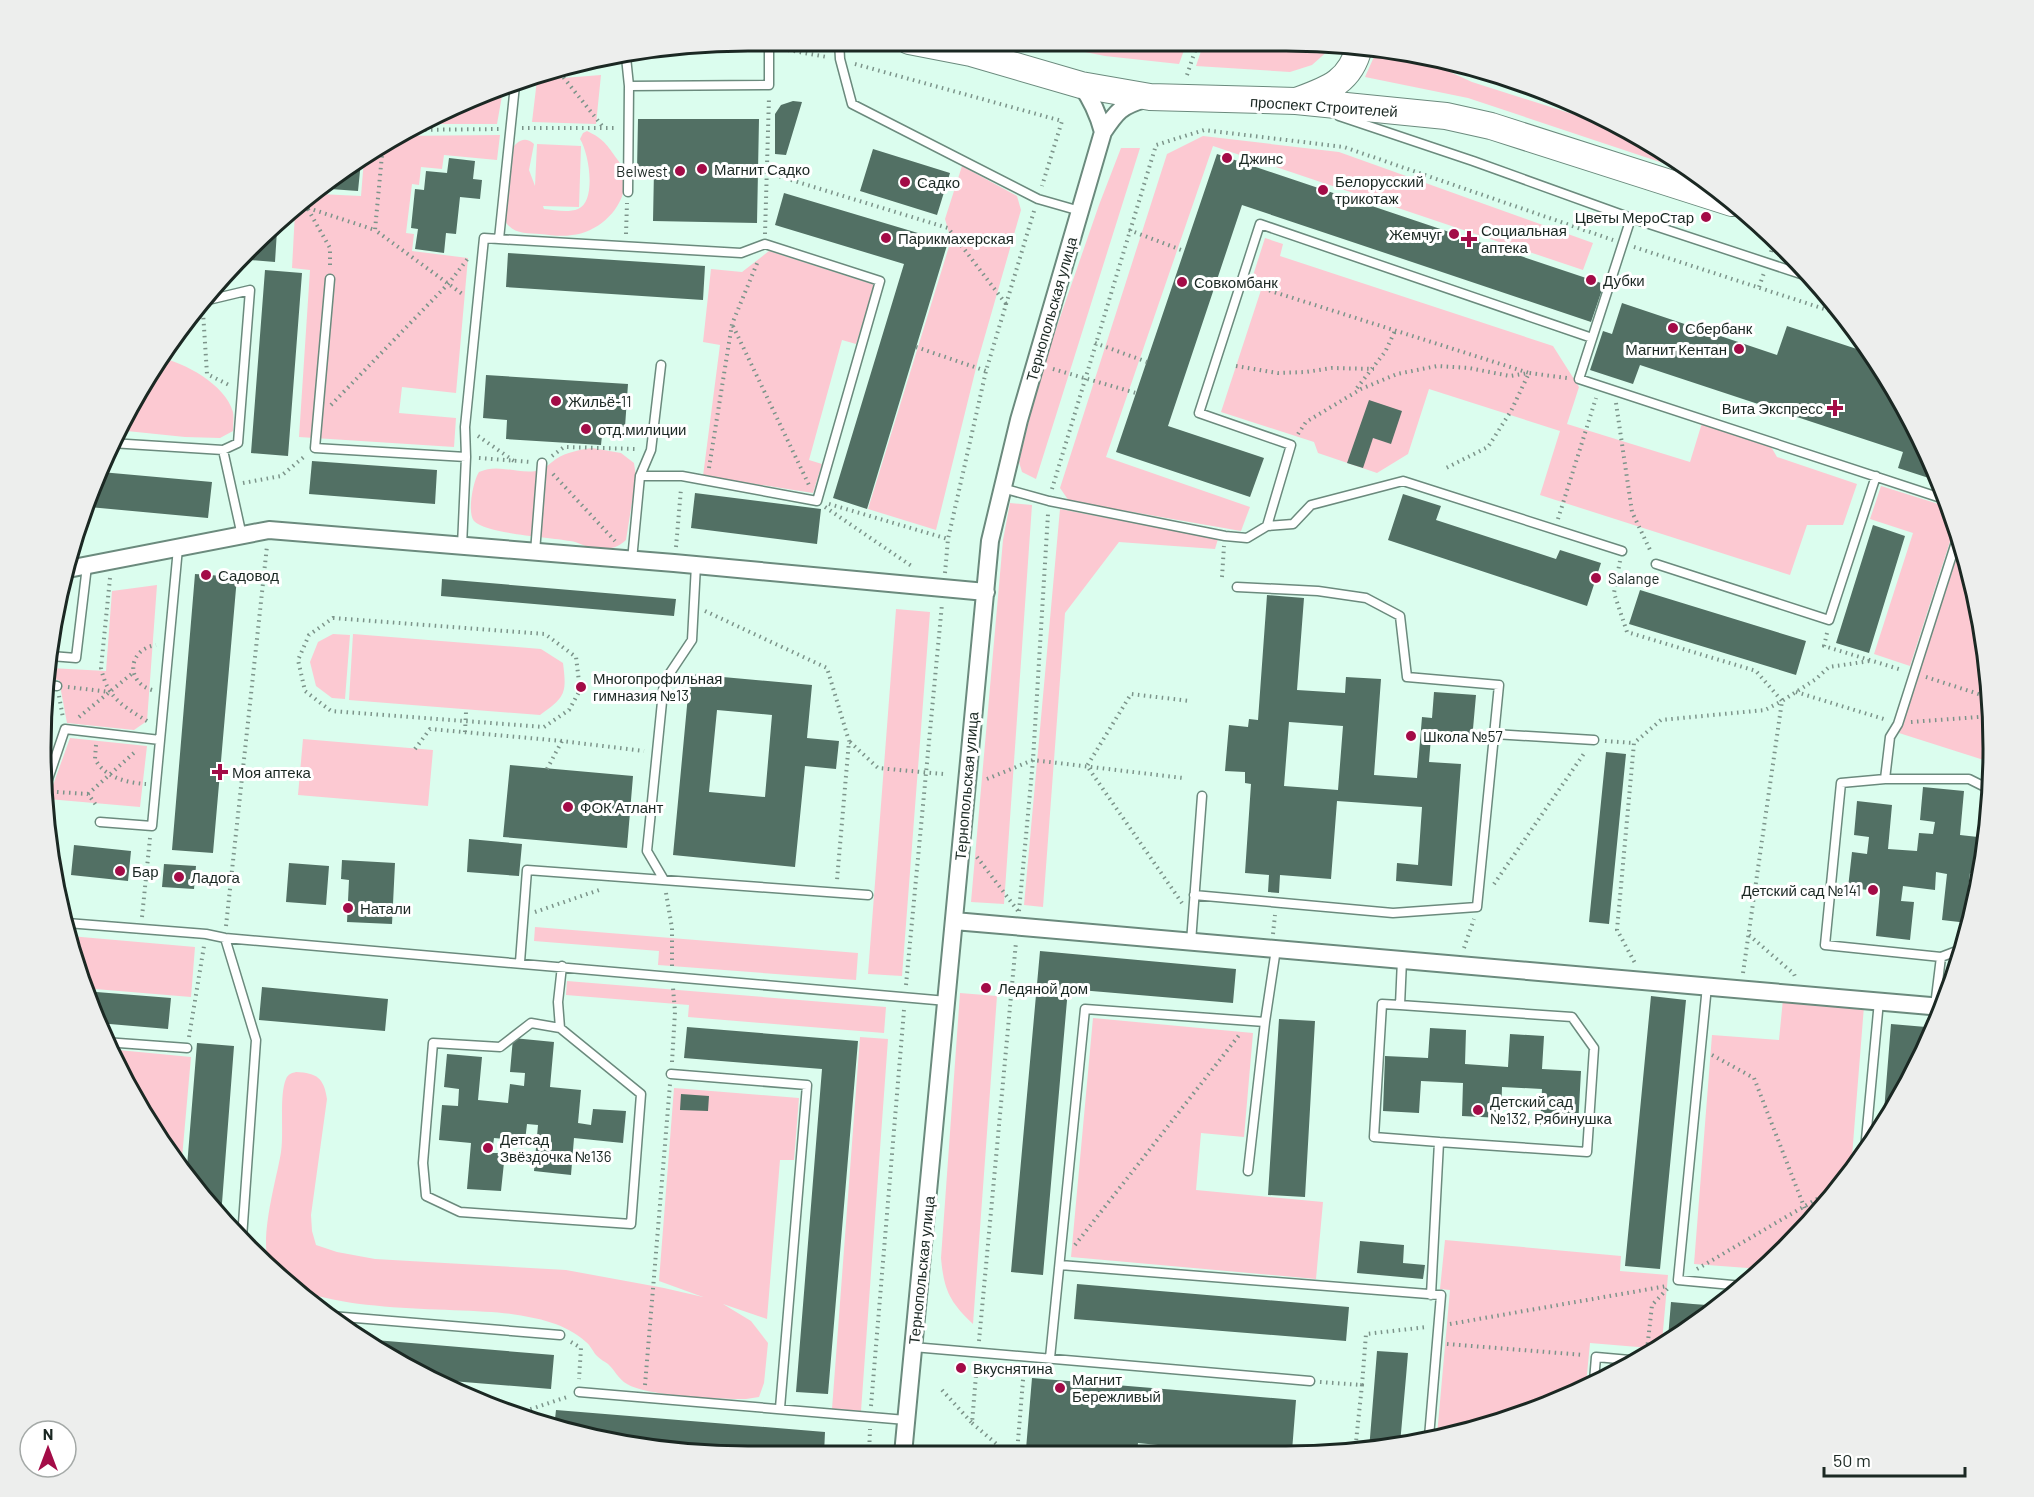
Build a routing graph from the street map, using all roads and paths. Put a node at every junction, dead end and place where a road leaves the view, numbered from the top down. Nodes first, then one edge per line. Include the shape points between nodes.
1 (770, 51) edge
2 (840, 51) edge
3 (976, 51) edge
4 (1195, 51) edge
5 (1357, 55) edge
6 (626, 62) edge
7 (1187, 75) dead end
8 (563, 77) edge
9 (769, 85) junction
10 (1081, 85) junction
11 (629, 86) junction
12 (514, 92) edge
13 (1150, 97) junction
14 (1296, 102) junction
15 (1062, 121) dead end
16 (604, 128) dead end
17 (1103, 132) junction
18 (382, 156) edge
19 (768, 173) junction
20 (628, 192) joint
21 (1712, 197) edge
22 (1038, 199) junction
23 (309, 207) edge
24 (308, 209) edge
25 (1080, 211) junction
26 (1631, 218) junction
27 (375, 230) junction
28 (1129, 230) junction
29 (484, 238) junction
30 (499, 239) junction
31 (1623, 243) junction
32 (765, 244) junction
33 (626, 247) junction
34 (1184, 251) dead end
35 (1794, 272) edge
36 (330, 279) joint
37 (1241, 282) junction
38 (449, 283) junction
39 (216, 299) edge
40 (1006, 305) junction
41 (476, 306) junction
42 (1827, 310) edge
43 (204, 314) edge
44 (1395, 331) junction
45 (1592, 338) junction
46 (1095, 343) junction
47 (916, 348) dead end
48 (1147, 362) dead end
49 (661, 365) dead end
50 (1236, 366) dead end
51 (1053, 369) dead end
52 (1374, 369) junction
53 (986, 371) junction
54 (1529, 373) junction
55 (1085, 378) junction
56 (1579, 380) junction
57 (1600, 386) junction
58 (1615, 390) junction
59 (242, 391) junction
60 (1136, 393) dead end
61 (1353, 394) junction
62 (318, 419) junction
63 (465, 427) junction
64 (121, 444) edge
65 (1291, 445) junction
66 (315, 448) junction
67 (224, 450) junction
68 (651, 450) junction
69 (466, 457) junction
70 (515, 461) junction
71 (542, 463) junction
72 (1446, 468) dead end
73 (640, 476) junction
74 (682, 476) junction
75 (1876, 476) junction
76 (707, 481) junction
77 (231, 485) junction
78 (1002, 488) junction
79 (1935, 496) edge
80 (817, 501) junction
81 (1049, 501) junction
82 (1267, 526) junction
83 (1554, 530) junction
84 (269, 531) junction
85 (242, 536) junction
86 (1225, 536) junction
87 (948, 539) junction
88 (462, 546) junction
89 (178, 548) junction
90 (1954, 550) edge
91 (535, 552) junction
92 (1622, 552) joint
93 (632, 560) junction
94 (111, 561) junction
95 (674, 563) junction
96 (1656, 564) joint
97 (696, 565) junction
98 (87, 566) junction
99 (75, 568) edge
100 (1222, 577) dead end
101 (1237, 587) dead end
102 (943, 588) junction
103 (986, 592) junction
104 (694, 605) junction
105 (169, 644) junction
106 (57, 656) edge
107 (1870, 661) dead end
108 (134, 672) junction
109 (53, 685) edge
110 (54, 688) edge
111 (110, 692) junction
112 (164, 692) junction
113 (1190, 701) dead end
114 (1782, 701) junction
115 (466, 712) dead end
116 (466, 721) junction
117 (65, 729) junction
118 (161, 729) junction
119 (465, 732) junction
120 (99, 733) junction
121 (1494, 734) junction
122 (150, 738) junction
123 (160, 740) junction
124 (1594, 740) junction
125 (562, 741) junction
126 (849, 741) junction
127 (1634, 743) junction
128 (415, 749) dead end
129 (657, 753) junction
130 (1033, 760) junction
131 (1087, 765) junction
132 (51, 769) edge
133 (547, 769) dead end
134 (926, 773) junction
135 (110, 774) junction
136 (943, 774) dead end
137 (1183, 778) dead end
138 (987, 779) dead end
139 (1885, 779) junction
140 (156, 785) junction
141 (1982, 786) edge
142 (52, 794) edge
143 (88, 794) junction
144 (1202, 796) dead end
145 (96, 805) dead end
146 (100, 822) dead end
147 (152, 826) junction
148 (961, 836) junction
149 (664, 880) junction
150 (606, 888) dead end
151 (836, 892) junction
152 (868, 895) dead end
153 (1194, 895) junction
154 (1276, 902) junction
155 (1477, 907) junction
156 (523, 916) junction
157 (1018, 919) junction
158 (1192, 919) junction
159 (954, 921) junction
160 (73, 922) edge
161 (141, 928) junction
162 (206, 934) junction
163 (1749, 934) junction
164 (225, 938) junction
165 (1191, 942) junction
166 (1274, 949) junction
167 (1952, 953) edge
168 (1941, 957) junction
169 (1402, 960) junction
170 (520, 962) junction
171 (1453, 964) junction
172 (562, 966) junction
173 (671, 976) junction
174 (1640, 981) junction
175 (1707, 986) junction
176 (1741, 989) junction
177 (1940, 990) edge
178 (1802, 995) junction
179 (905, 997) junction
180 (947, 1001) junction
181 (1879, 1002) junction
182 (1400, 1005) junction
183 (1934, 1006) edge
184 (1250, 1021) junction
185 (1265, 1023) junction
186 (560, 1028) junction
187 (117, 1043) edge
188 (187, 1048) joint
189 (1700, 1049) junction
190 (671, 1074) junction
191 (1867, 1134) edge
192 (1439, 1142) junction
193 (1248, 1171) dead end
194 (1817, 1200) edge
195 (1804, 1208) junction
196 (1806, 1212) edge
197 (243, 1228) edge
198 (1060, 1265) junction
199 (1674, 1283) junction
200 (1730, 1285) edge
201 (1431, 1295) junction
202 (346, 1317) edge
203 (1438, 1326) junction
204 (560, 1335) joint
205 (1437, 1343) junction
206 (1648, 1344) edge
207 (913, 1347) junction
208 (978, 1352) junction
209 (1025, 1355) junction
210 (1596, 1357) junction
211 (1050, 1358) junction
212 (1622, 1359) edge
213 (1595, 1374) edge
214 (1310, 1381) joint
215 (1362, 1385) junction
216 (942, 1390) dead end
217 (579, 1392) junction
218 (644, 1397) junction
219 (780, 1408) junction
220 (527, 1410) edge
221 (871, 1416) junction
222 (906, 1419) junction
223 (972, 1423) junction
224 (1429, 1431) edge
225 (1356, 1442) edge
226 (869, 1446) edge
227 (904, 1446) edge
228 (999, 1446) edge
229 (1018, 1446) edge

1 - 9 lane
2 - 22 lane via 852,104
3 - 10 main road, проспект Строителей
4 - 7 path
5 - 14 main road via 1346,75 1330,88
6 - 11 lane
8 - 16 path
9 - 11 lane
9 - 19 path
10 - 13 main road, проспект Строителей
10 - 17 street via 1092,100
11 - 20 lane
12 - 30 lane
13 - 14 main road, проспект Строителей
13 - 17 street, Тернопольская улица via 1126,105
14 - 21 main road, проспект Строителей via 1446,116 1491,126
14 - 26 lane
15 - 22 path
17 - 25 street, Тернопольская улица
18 - 27 path
19 - 32 path
19 - 40 path via 948,228
20 - 33 path
22 - 25 lane
22 - 40 path
23 - 27 path
24 - 36 path via 330,248
25 - 78 street, Тернопольская улица
26 - 31 lane
26 - 35 lane
27 - 38 path
28 - 31 path via 1156,145 1204,130 1344,147
28 - 34 path
28 - 46 path
29 - 30 lane
29 - 38 path
29 - 41 lane
30 - 33 lane
31 - 42 path
31 - 45 lane
32 - 33 lane via 741,253
32 - 76 path via 732,324
32 - 80 lane via 880,281
36 - 62 lane
37 - 44 path
37 - 45 lane via 1260,224
37 - 65 lane via 1199,413
38 - 41 path
38 - 62 path
39 - 59 lane via 250,290
40 - 53 path
41 - 63 lane
43 - 59 path via 207,374
44 - 52 path
44 - 54 path
45 - 56 lane
46 - 48 path
46 - 55 path
47 - 53 path
49 - 68 lane
50 - 52 path via 1278,373
51 - 55 path
52 - 61 path
53 - 87 path
54 - 56 path
54 - 61 path via 1510,376 1437,366 1397,374
54 - 72 path via 1488,447
55 - 60 path
55 - 81 path
56 - 57 lane
57 - 58 lane
57 - 83 path
58 - 75 lane
58 - 96 path via 1632,512
59 - 67 lane via 238,443
61 - 65 path via 1306,422
62 - 66 lane
63 - 69 lane
63 - 70 path
64 - 67 lane
65 - 82 lane
66 - 69 lane
66 - 77 path via 281,476
67 - 77 lane
68 - 71 path via 564,447
68 - 73 lane
69 - 70 path
69 - 88 lane
70 - 71 path
71 - 91 lane
71 - 93 path
73 - 74 lane
73 - 93 lane
74 - 76 lane
74 - 95 path
75 - 79 lane
75 - 96 lane via 1829,620
76 - 80 lane
77 - 85 lane
78 - 81 lane
78 - 103 street, Тернопольская улица via 990,542
80 - 87 path
81 - 86 lane
81 - 130 path
82 - 83 lane via 1293,524 1311,505 1403,481
82 - 86 lane via 1247,538
83 - 92 lane
84 - 85 street
84 - 88 street
84 - 164 path
85 - 89 street
86 - 100 path
87 - 102 path
88 - 91 street
89 - 94 street
89 - 105 lane
90 - 139 lane via 1898,724 1890,737
91 - 93 street
92 - 114 path via 1614,592 1627,632 1756,671
93 - 95 street
94 - 98 street
94 - 111 path via 101,668
95 - 97 street
97 - 102 street
97 - 104 lane
98 - 99 street
98 - 106 lane via 76,658
101 - 121 lane via 1366,598 1400,616 1407,676 1499,685
102 - 103 street
102 - 134 path
103 - 148 street, Тернопольская улица
104 - 126 path via 827,668
104 - 129 lane via 692,640 664,682
105 - 108 path via 142,649 134,662
105 - 112 lane
107 - 114 path via 1829,667
108 - 111 path
108 - 112 path via 140,684
109 - 111 path
110 - 117 path
111 - 117 path
111 - 118 path via 124,707
112 - 118 lane
113 - 131 path via 1131,694
114 - 127 path via 1765,710 1661,720
114 - 163 path
115 - 116 path
116 - 116 path via 544,727 569,710 580,690 576,657 545,634 333,618 309,635 298,660 305,691 331,711
116 - 119 path
117 - 120 lane
117 - 132 lane
118 - 123 lane
119 - 125 path
119 - 128 path via 430,729
120 - 122 lane
120 - 135 path via 95,759
121 - 124 lane
121 - 155 lane
122 - 123 lane
122 - 135 path
123 - 140 lane
124 - 127 path
124 - 155 path
125 - 129 path
125 - 133 path
126 - 134 path via 878,768
126 - 151 path
127 - 174 path via 1617,930 1635,962
129 - 149 lane via 647,851
130 - 131 path
130 - 138 path
130 - 157 path
131 - 137 path
131 - 158 path
134 - 136 path
134 - 179 path
135 - 140 path via 137,784
135 - 143 path
139 - 141 lane via 1969,779
139 - 168 lane via 1841,783 1825,945
140 - 147 lane
142 - 143 path
143 - 145 path
144 - 153 lane
146 - 147 lane
147 - 161 path
148 - 157 path
148 - 159 street, Тернопольская улица
149 - 151 lane
149 - 156 lane via 527,870
149 - 173 path via 672,928
150 - 156 path
151 - 152 lane
153 - 154 lane
153 - 158 lane
154 - 155 lane via 1394,913
154 - 166 path
155 - 171 path via 1466,945
156 - 170 lane
157 - 159 street
157 - 165 street
157 - 208 path
158 - 165 lane
159 - 180 street, Тернопольская улица
160 - 161 lane
161 - 162 lane
162 - 164 lane
162 - 188 path
163 - 176 path
163 - 178 path via 1794,974
164 - 170 lane
164 - 197 lane via 256,1040
165 - 166 street
166 - 169 street
166 - 185 lane
167 - 168 lane
168 - 177 lane
169 - 171 street
169 - 182 lane
170 - 172 lane
171 - 174 street
172 - 173 lane
172 - 186 lane
173 - 179 lane
173 - 190 path via 675,1011
174 - 175 street
175 - 176 street
175 - 189 lane
176 - 178 street
178 - 181 street
179 - 180 lane
179 - 221 path
180 - 207 street, Тернопольская улица
181 - 183 street
181 - 191 lane
182 - 192 lane via 1382,1004 1374,1137
182 - 192 lane via 1572,1017 1594,1048 1587,1152
184 - 185 lane
184 - 198 path
184 - 198 lane via 1085,1009
185 - 193 lane
186 - 186 lane via 641,1094 631,1224 460,1212 426,1196 423,1162 433,1042 500,1047 531,1023
187 - 188 lane
189 - 195 path via 1754,1078
189 - 199 lane
190 - 218 path
190 - 219 lane via 807,1085
192 - 201 lane
194 - 195 path
195 - 196 path
195 - 199 path
198 - 201 lane
198 - 211 lane
199 - 200 lane
199 - 203 path
199 - 206 path via 1652,1305
201 - 203 lane via 1441,1295
202 - 204 lane
203 - 205 lane
203 - 215 path via 1366,1334
204 - 217 path via 581,1348
205 - 210 path
205 - 224 lane
207 - 208 lane
207 - 222 street, Тернопольская улица
208 - 209 lane
208 - 223 path
209 - 211 lane
209 - 229 path
210 - 212 lane
210 - 213 lane
211 - 214 lane
214 - 215 path
215 - 225 path
216 - 223 path
217 - 218 lane
217 - 220 path
218 - 219 lane
219 - 221 lane
221 - 222 lane
221 - 226 path
222 - 227 street, Тернопольская улица
223 - 228 path

